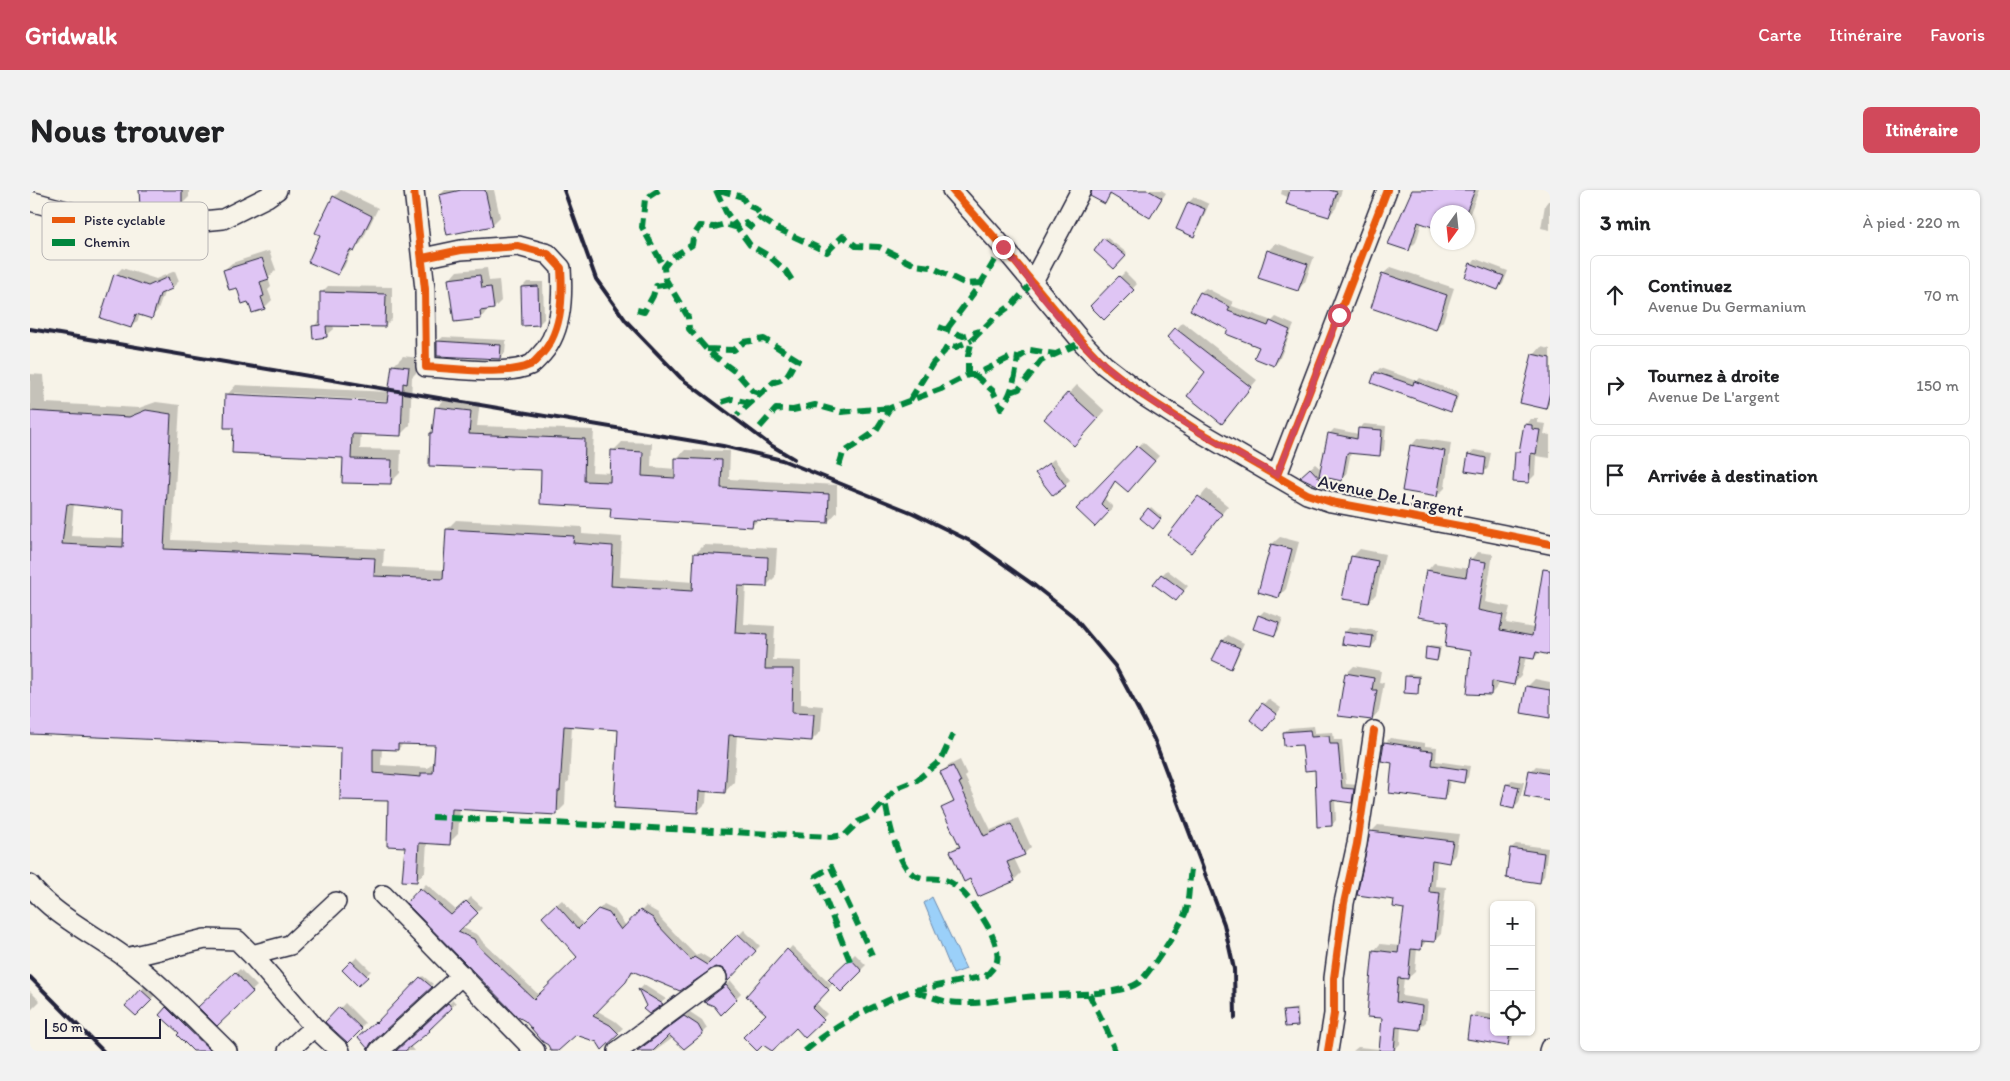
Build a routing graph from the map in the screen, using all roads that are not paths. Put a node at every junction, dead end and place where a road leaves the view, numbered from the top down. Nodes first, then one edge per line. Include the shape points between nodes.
1 (277, 190) edge
2 (414, 190) edge
3 (952, 190) edge
4 (1081, 190) edge
5 (1387, 190) edge
6 (208, 221) edge
7 (422, 258) junction
8 (1032, 283) junction
9 (1277, 475) junction
10 (1550, 544) edge
11 (1374, 731) dead end
12 (30, 885) edge
13 (383, 895) dead end
14 (336, 902) dead end
15 (252, 954) junction
16 (126, 958) junction
17 (462, 975) junction
18 (717, 978) dead end
19 (314, 1027) junction
20 (227, 1051) edge
21 (288, 1051) edge
22 (340, 1051) edge
23 (379, 1051) edge
24 (535, 1051) edge
25 (618, 1051) edge
26 (1328, 1051) edge

1 - 6 street via 223,219
2 - 7 street
3 - 8 street, Avenue De L'argent
4 - 8 street
5 - 9 street
7 - 7 street via 426,366 506,370 530,365 546,350 558,324 563,291 562,268 548,254 518,246 461,250
8 - 9 street, Avenue De L'argent via 1104,365 1144,396 1200,432
9 - 10 street, Avenue De L'argent via 1306,494 1332,502
11 - 26 street via 1357,844 1344,904
12 - 16 street via 61,914
13 - 17 street
14 - 15 street via 290,946
15 - 16 street via 238,940 205,939
15 - 19 street
16 - 20 street via 155,980
17 - 23 street
17 - 24 street
18 - 25 street
19 - 21 street
19 - 22 street

